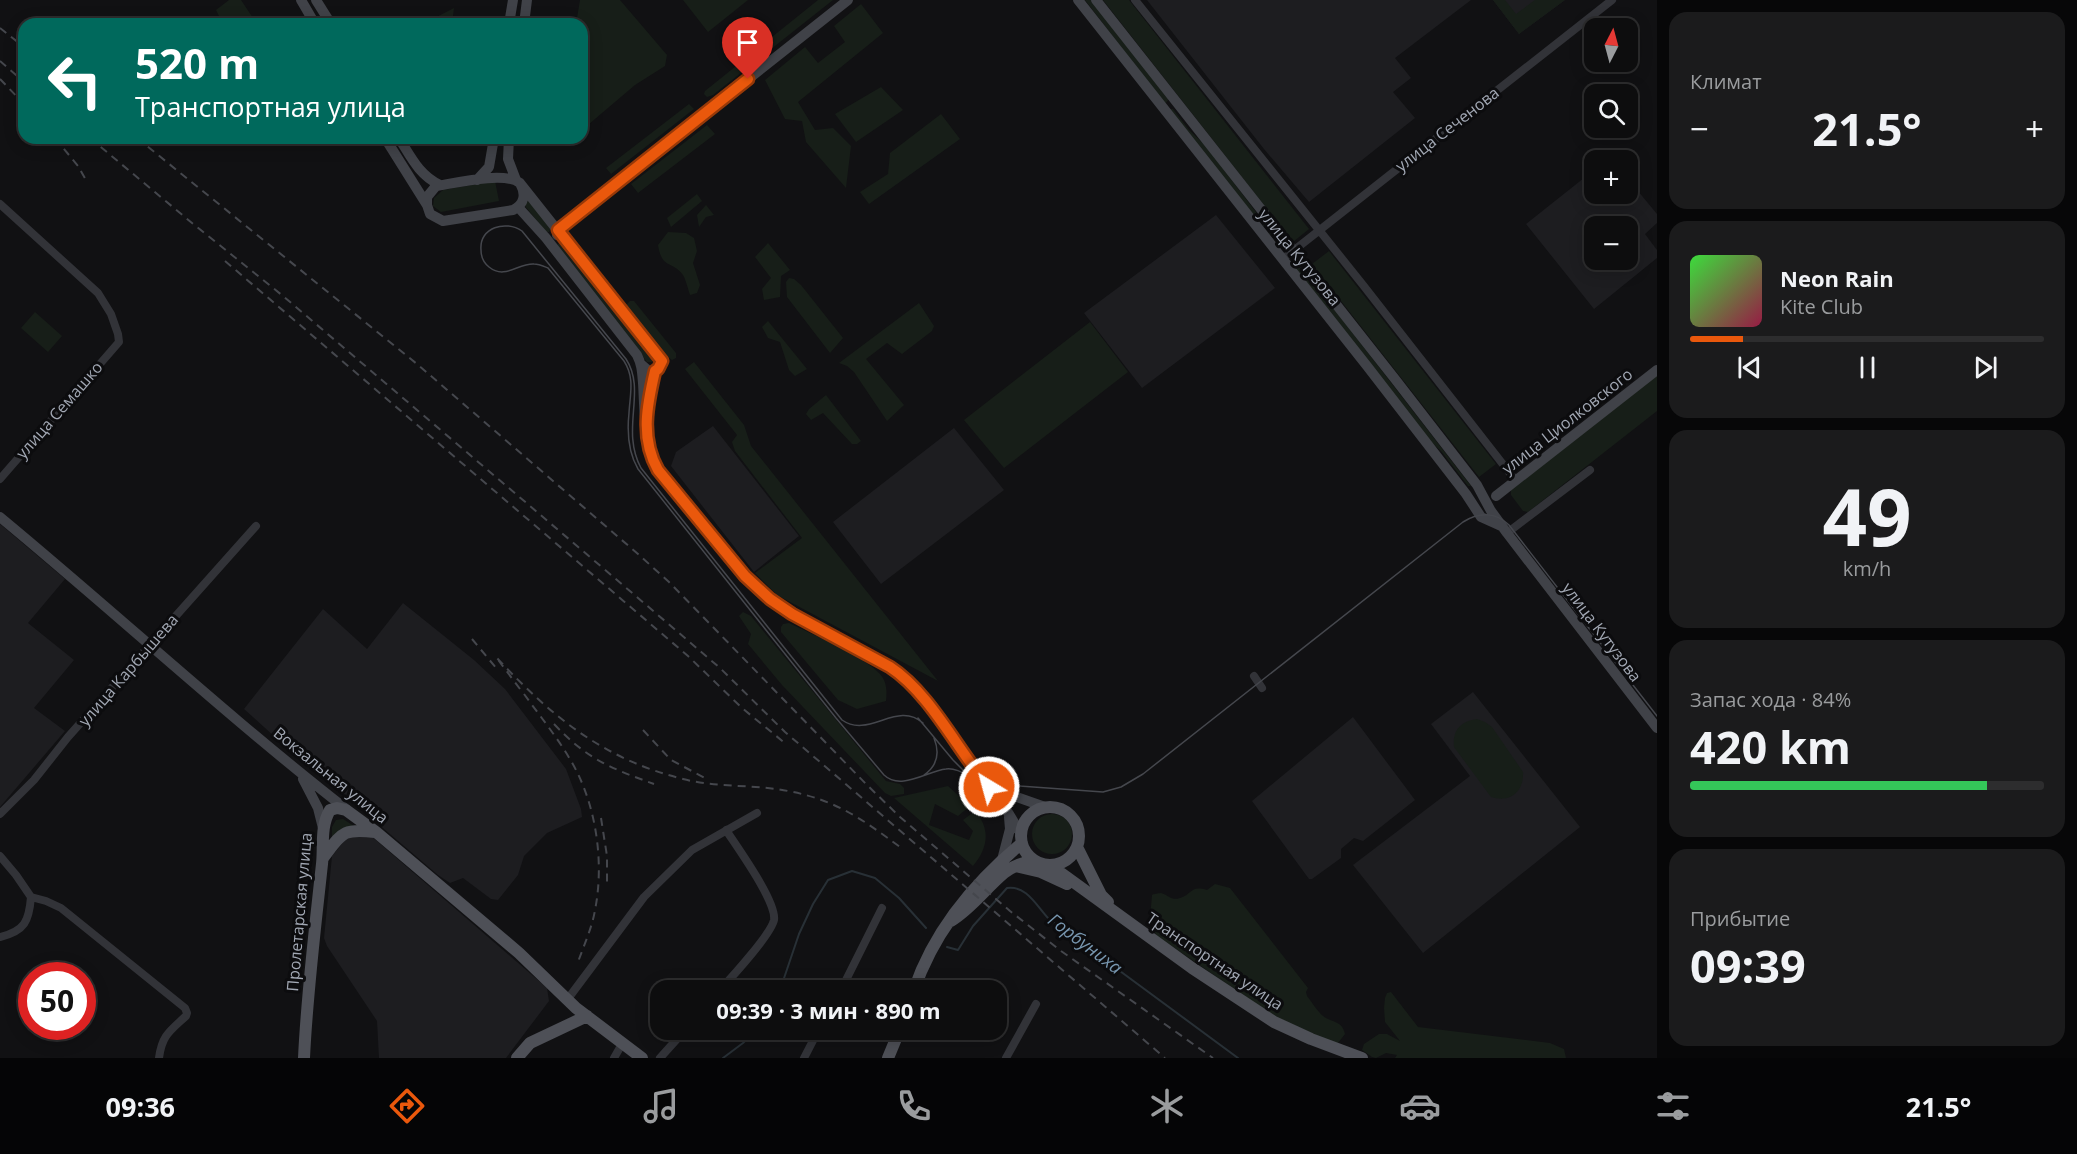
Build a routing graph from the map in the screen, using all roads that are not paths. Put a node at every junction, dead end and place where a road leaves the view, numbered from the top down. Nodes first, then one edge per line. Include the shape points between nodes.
1 (301, 0) edge
2 (316, 0) edge
3 (513, 0) edge
4 (527, 0) edge
5 (848, 0) edge
6 (1078, 0) edge
7 (1096, 0) edge
8 (1135, 0) edge
9 (1612, 0) edge
10 (312, 18) edge
11 (326, 18) edge
12 (510, 18) edge
13 (525, 18) edge
14 (389, 144) edge
15 (403, 144) edge
16 (493, 144) edge
17 (509, 144) edge
18 (477, 180) junction
19 (518, 181) junction
20 (440, 185) junction
21 (0, 204) edge
22 (427, 206) junction
23 (518, 207) junction
24 (558, 230) junction
25 (1320, 230) junction
26 (546, 238) junction
27 (1294, 250) junction
28 (1283, 259) junction
29 (642, 365) junction
30 (658, 368) junction
31 (1657, 370) edge
32 (645, 426) junction
33 (1590, 470) dead end
34 (0, 479) edge
35 (1516, 481) junction
36 (1496, 496) dead end
37 (0, 517) edge
38 (256, 526) dead end
39 (1504, 530) junction
40 (148, 645) junction
41 (1254, 676) dead end
42 (1262, 688) dead end
43 (1657, 728) edge
44 (300, 773) junction
45 (989, 787) junction
46 (1045, 807) junction
47 (346, 810) junction
48 (757, 813) dead end
49 (0, 814) edge
50 (1009, 814) junction
51 (323, 828) junction
52 (726, 830) junction
53 (376, 832) junction
54 (1022, 838) junction
55 (1077, 848) junction
56 (0, 856) edge
57 (323, 858) junction
58 (1002, 860) junction
59 (1034, 860) junction
60 (1050, 865) junction
61 (1015, 866) junction
62 (31, 897) junction
63 (1097, 899) junction
64 (882, 908) dead end
65 (1119, 914) junction
66 (948, 924) junction
67 (0, 937) edge
68 (728, 980) edge
69 (846, 980) edge
70 (918, 980) edge
71 (567, 1000) junction
72 (1036, 1004) dead end
73 (587, 1016) junction
74 (676, 1040) edge
75 (813, 1040) edge
76 (895, 1040) edge
77 (622, 1044) junction
78 (159, 1058) edge
79 (304, 1058) edge
80 (517, 1058) edge
81 (614, 1058) edge
82 (642, 1058) edge
83 (660, 1058) edge
84 (804, 1058) edge
85 (888, 1058) edge
86 (1006, 1058) edge
87 (1362, 1058) edge

1 - 10 main road
2 - 11 main road
3 - 12 main road
4 - 13 main road
5 - 24 main road
6 - 28 main road, улица Кутузова
7 - 27 main road, улица Кутузова
8 - 25 street
9 - 25 street, улица Сеченова
14 - 22 main road
15 - 20 main road via 425,177
16 - 18 main road via 489,167
17 - 19 main road via 508,159
18 - 19 main road via 510,177
18 - 20 main road
19 - 23 main road via 524,198
19 - 24 main road
20 - 22 main road via 431,190
21 - 34 street, улица Семашко via 98,293 111,314 119,342
22 - 23 main road via 430,214 443,221
23 - 26 main road
24 - 26 main road via 556,237
24 - 30 main road via 659,357
25 - 27 street, улица Сеченова
25 - 35 street
26 - 29 main road
27 - 28 street, улица Сеченова
27 - 39 main road, улица Кутузова via 1477,485
28 - 39 main road, улица Кутузова via 1481,517
29 - 30 main road via 650,371
29 - 32 main road
30 - 32 main road
31 - 35 main road, улица Циолковского
32 - 45 main road via 658,470 745,576 780,607 896,670 926,702
33 - 39 street
35 - 36 main road, улица Циолковского
37 - 40 main road, Вокзальная улица
38 - 40 street, улица Карбышева
39 - 43 main road, улица Кутузова
40 - 44 main road, Вокзальная улица
40 - 49 street, улица Карбышева via 34,780
41 - 42 street
44 - 47 main road, Вокзальная улица
44 - 51 main road, Пролетарская улица via 318,808
45 - 46 main road
45 - 50 main road
46 - 54 main road via 1028,816
46 - 55 main road via 1059,807 1072,816 1080,832
47 - 51 main road via 330,810
47 - 53 main road, Вокзальная улица
48 - 52 street
50 - 54 main road
50 - 58 main road via 1010,829
51 - 57 main road, Пролетарская улица
52 - 68 street via 758,879 774,915 774,922 758,945
52 - 71 street via 692,850 644,897
53 - 57 main road via 353,829 338,838
53 - 71 main road, Вокзальная улица via 519,953
54 - 58 main road
54 - 59 main road via 1024,849
55 - 60 main road via 1066,860
55 - 65 main road via 1101,895
56 - 62 street
57 - 79 main road, Пролетарская улица
58 - 66 main road via 959,906
59 - 60 main road
59 - 61 main road
60 - 63 main road
61 - 63 main road via 1041,872
61 - 66 main road
62 - 67 street via 25,924
62 - 78 street via 61,908 185,1008 188,1013 168,1032
63 - 65 main road
64 - 69 street
65 - 87 main road, Транспортная улица via 1274,1022
66 - 70 main road via 927,956
71 - 73 main road, Вокзальная улица
72 - 86 street
73 - 77 main road, Вокзальная улица
73 - 80 main road via 530,1043
74 - 83 street
75 - 84 street
76 - 85 main road
77 - 81 street
77 - 82 main road, Вокзальная улица

